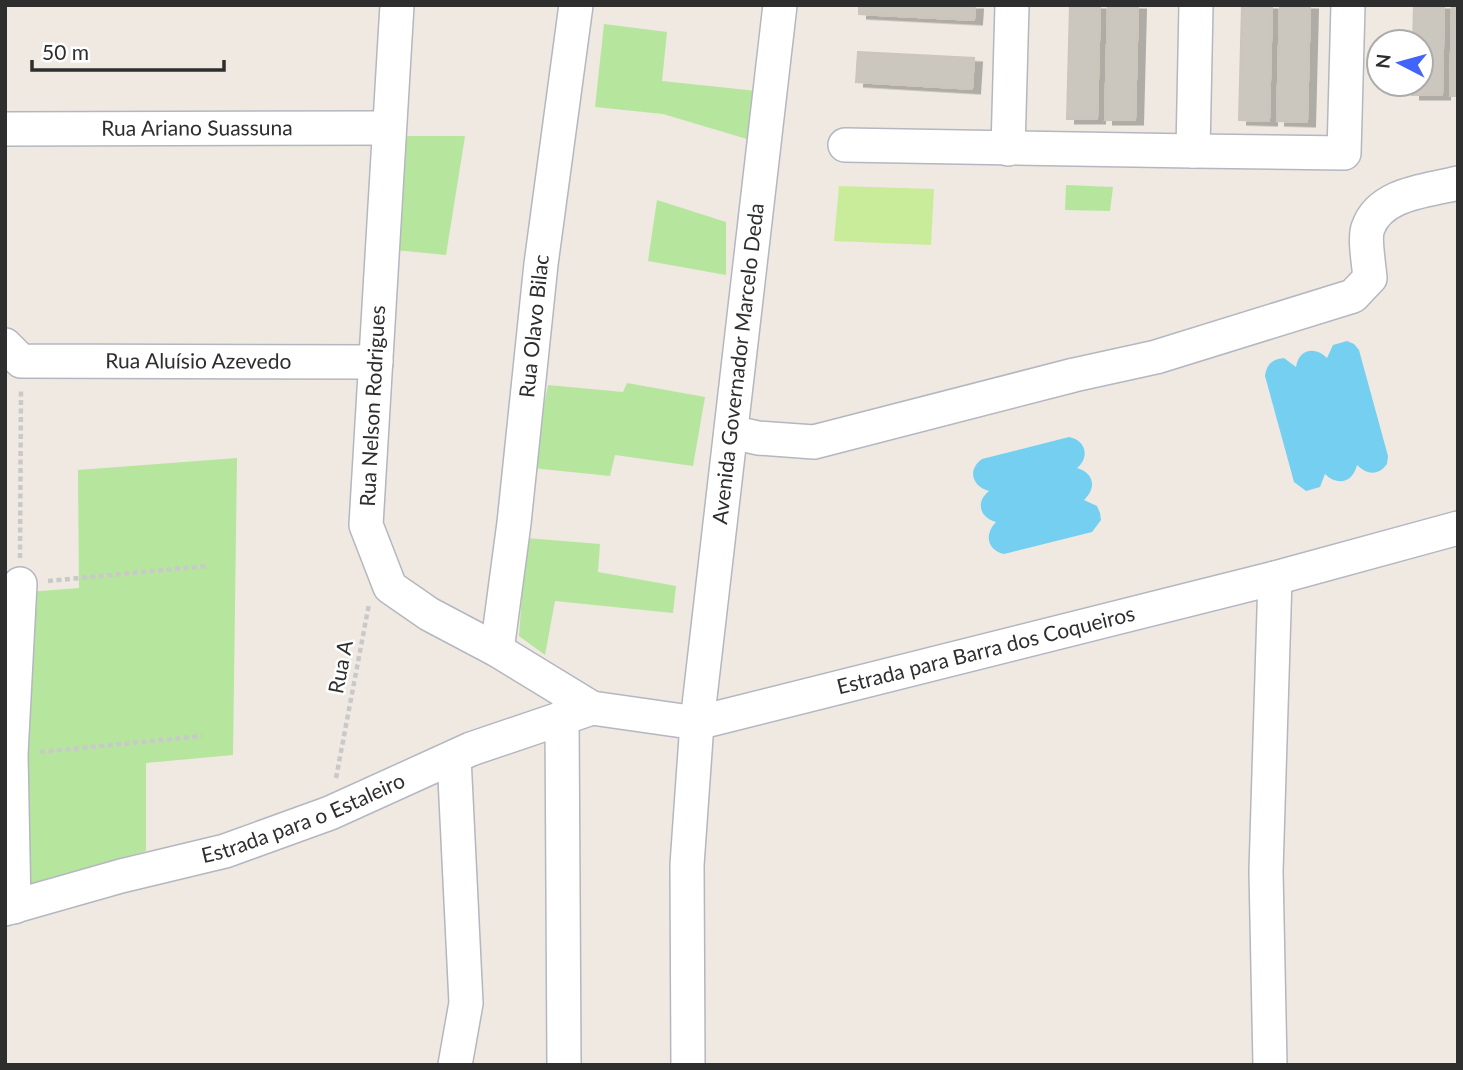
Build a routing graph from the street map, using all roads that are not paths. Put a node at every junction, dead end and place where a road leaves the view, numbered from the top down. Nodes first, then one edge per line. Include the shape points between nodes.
1 (397, 5) edge
2 (576, 5) edge
3 (780, 5) edge
4 (1012, 5) edge
5 (1196, 5) edge
6 (1348, 5) edge
7 (388, 128) junction
8 (5, 129) edge
9 (845, 145) dead end
10 (1008, 149) junction
11 (1193, 151) junction
12 (1458, 183) edge
13 (13, 353) edge
14 (376, 362) junction
15 (731, 432) junction
16 (1458, 528) edge
17 (1275, 578) junction
18 (20, 584) road end
19 (496, 650) junction
20 (577, 713) junction
21 (697, 723) junction
22 (454, 757) junction
23 (9, 908) edge
24 (455, 1065) edge
25 (564, 1065) edge
26 (688, 1065) edge
27 (1270, 1065) edge

1 - 7 street, Rua Nelson Rodrigues
2 - 19 street, Rua Olavo Bilac
3 - 15 street, Avenida Governador Marcelo Deda
4 - 10 street
5 - 11 street
6 - 11 street via 1344,153
7 - 8 street, Rua Ariano Suassuna
7 - 14 street, Rua Nelson Rodrigues
9 - 10 street
10 - 11 street
12 - 15 street via 1380,207 1367,230 1370,278 1353,296 1156,357 814,442
13 - 14 street, Rua Aluísio Azevedo
14 - 19 street, Rua Nelson Rodrigues via 366,525 390,587
15 - 21 street, Avenida Governador Marcelo Deda
16 - 17 street, Estrada para Barra dos Coqueiros
17 - 21 street, Estrada para Barra dos Coqueiros
17 - 27 street via 1266,871
18 - 23 street
19 - 20 street, Rua Nelson Rodrigues
20 - 21 street, Rua Nelson Rodrigues
20 - 22 street, Estrada para o Estaleiro
20 - 25 street via 565,903
21 - 26 street, Avenida Governador Marcelo Deda via 687,865
22 - 23 street, Estrada para o Estaleiro via 330,813 225,851
22 - 24 street via 466,1003

